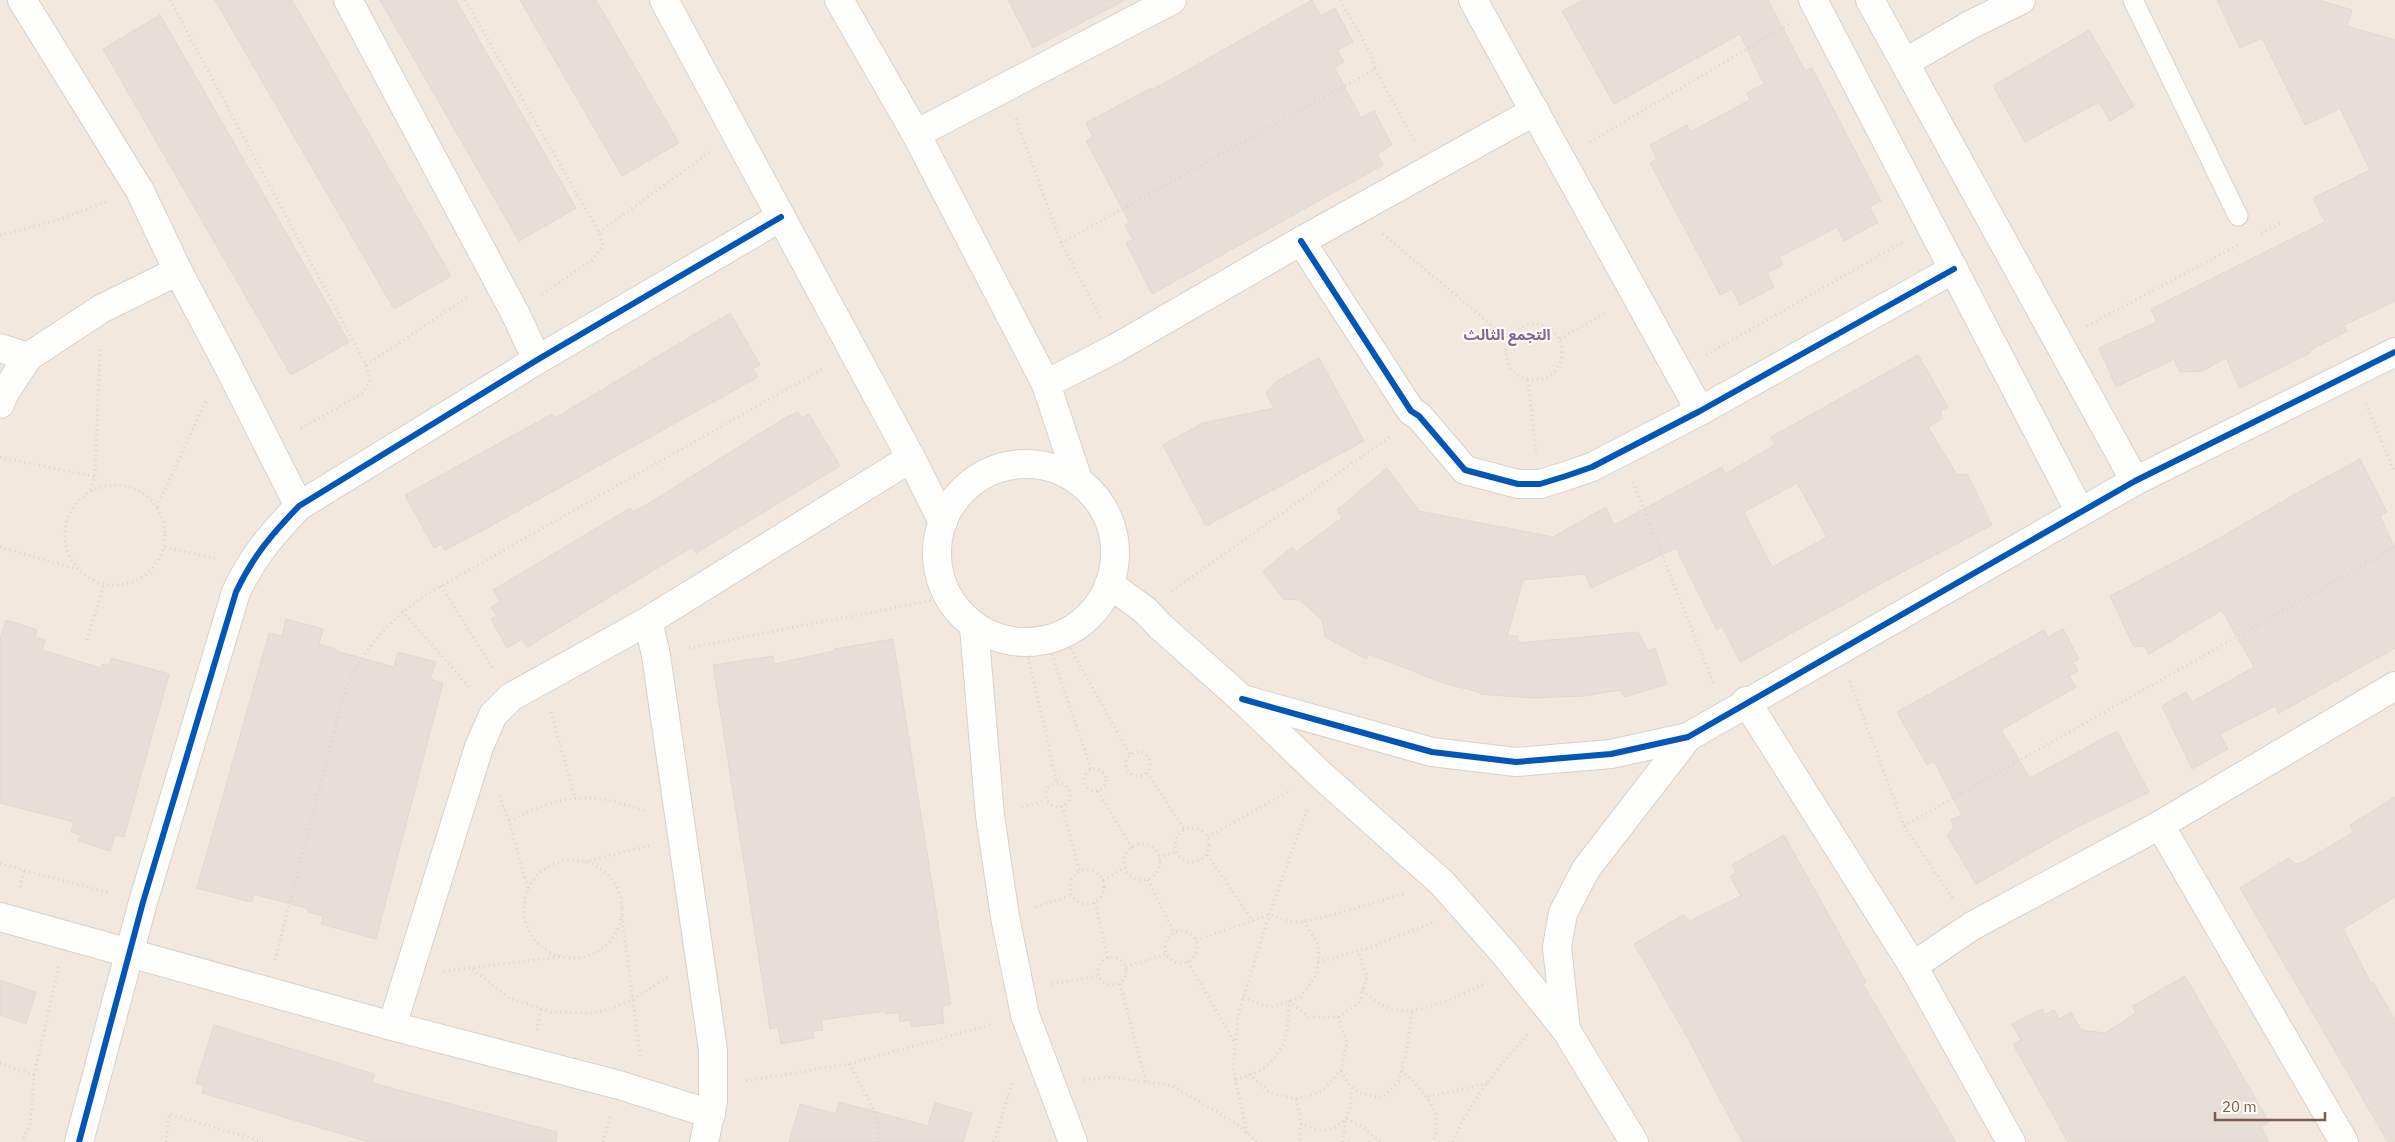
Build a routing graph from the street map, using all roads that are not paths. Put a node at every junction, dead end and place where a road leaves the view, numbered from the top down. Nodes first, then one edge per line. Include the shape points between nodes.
1 (22, 0) edge
2 (348, 0) edge
3 (664, 0) edge
4 (839, 0) edge
5 (1172, 0) edge
6 (1473, 0) edge
7 (1870, 0) edge
8 (2021, 0) edge
9 (2133, 0) edge
10 (1815, 3) edge
11 (1906, 62) junction
12 (1535, 111) junction
13 (916, 134) junction
14 (2238, 216) dead end
15 (781, 217) junction
16 (1301, 241) junction
17 (1954, 269) junction
18 (178, 271) junction
19 (0, 348) edge
20 (2395, 352) edge
21 (28, 357) junction
22 (537, 360) junction
23 (1046, 384) junction
24 (0, 404) edge
25 (1700, 411) junction
26 (911, 458) junction
27 (1078, 480) junction
28 (2135, 481) junction
29 (299, 506) junction
30 (2080, 512) junction
31 (942, 522) junction
32 (1109, 584) junction
33 (648, 621) junction
34 (974, 626) junction
35 (2395, 686) edge
36 (1242, 699) junction
37 (1736, 707) junction
38 (1688, 736) junction
39 (2160, 825) junction
40 (0, 917) edge
41 (128, 954) junction
42 (1913, 966) junction
43 (1558, 1020) junction
44 (392, 1026) junction
45 (711, 1114) junction
46 (79, 1142) edge
47 (704, 1142) edge
48 (1073, 1142) edge
49 (1634, 1142) edge
50 (2011, 1142) edge
51 (2344, 1142) edge

1 - 18 street via 140,191
2 - 22 street
3 - 15 street
4 - 13 street
5 - 13 street
6 - 12 street
7 - 11 street
8 - 11 street
9 - 14 lane
10 - 17 street
11 - 28 street
12 - 16 street
12 - 25 street
13 - 23 street
15 - 22 street
15 - 26 street
16 - 23 street via 1116,348
16 - 25 street via 1411,411 1419,416 1465,470 1518,484 1540,484 1592,467
17 - 25 street
17 - 30 street
18 - 21 street via 101,309
18 - 29 street
19 - 21 street
20 - 28 street
21 - 24 street
22 - 29 street
23 - 27 street
26 - 31 street
26 - 33 street
27 - 31 street via 1035,464 1011,465 989,471 969,484 953,501
27 - 32 street via 1107,516 1114,538 1114,562
28 - 30 street
29 - 41 street via 268,538 248,565 236,592
30 - 37 street
31 - 34 street via 937,544 941,580 960,615
32 - 34 street via 1099,604 1083,622 1045,639 1007,641
32 - 36 street via 1144,610
33 - 44 street via 542,678 502,706 462,799
33 - 45 street via 684,837 713,1050
34 - 48 street via 990,816 1005,917 1022,1003
35 - 39 street
36 - 38 street via 1432,752 1516,762 1611,754
36 - 43 street via 1442,883
37 - 38 street
37 - 42 street
38 - 43 street via 1586,869 1563,913 1557,947
39 - 42 street via 1972,926
39 - 51 street
40 - 41 street
41 - 44 street
41 - 46 street
42 - 50 street
43 - 49 street
44 - 45 street via 619,1085
45 - 47 street

